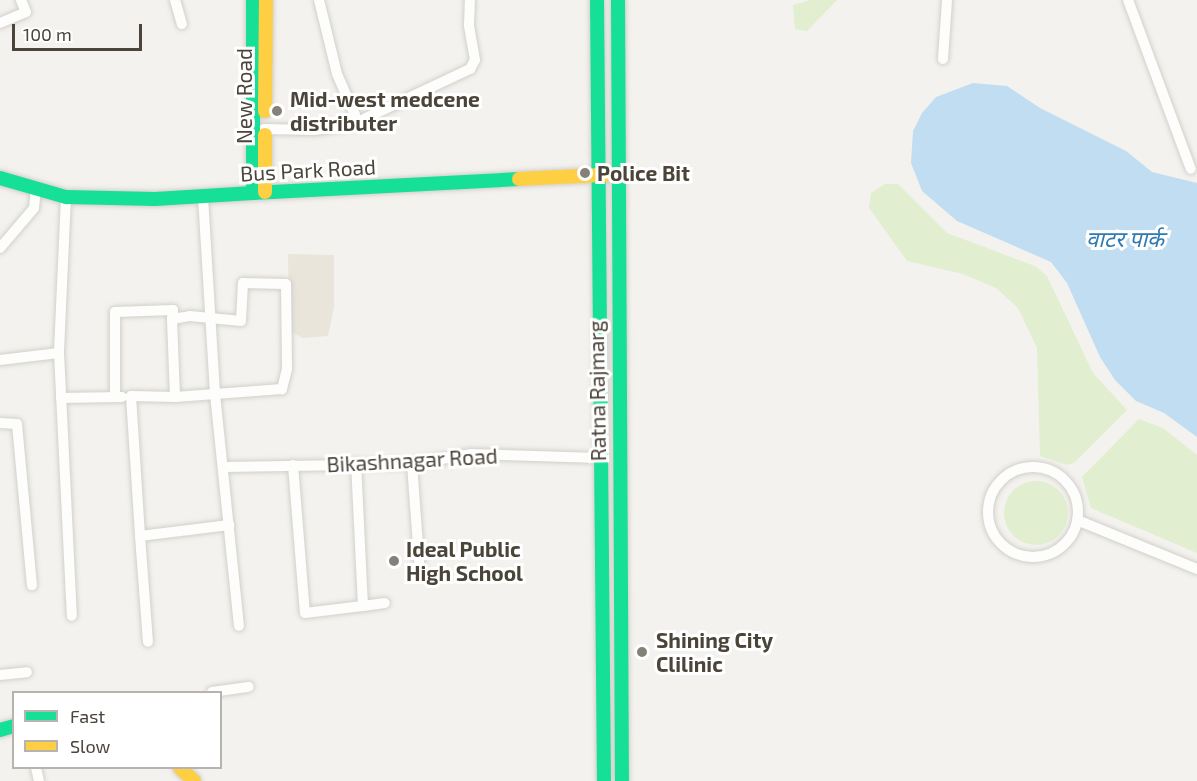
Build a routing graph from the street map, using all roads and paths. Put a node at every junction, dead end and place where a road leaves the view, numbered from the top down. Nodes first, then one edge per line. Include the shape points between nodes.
1 (21, 0) edge
2 (175, 0) edge
3 (253, 0) edge
4 (266, 0) edge
5 (319, 0) edge
6 (470, 0) edge
7 (597, 0) edge
8 (618, 0) edge
9 (947, 0) edge
10 (1128, 0) edge
11 (0, 22) edge
12 (182, 24) dead end
13 (943, 59) dead end
14 (351, 125) junction
15 (264, 129) junction
16 (1191, 169) dead end
17 (620, 174) junction
18 (598, 177) junction
19 (0, 178) edge
20 (36, 190) junction
21 (259, 193) junction
22 (66, 197) junction
23 (203, 197) junction
24 (0, 248) edge
25 (172, 319) junction
26 (211, 320) junction
27 (59, 353) junction
28 (0, 360) edge
29 (215, 394) junction
30 (131, 396) junction
31 (115, 397) junction
32 (175, 397) junction
33 (61, 398) junction
34 (0, 423) edge
35 (599, 458) junction
36 (356, 463) junction
37 (412, 464) junction
38 (293, 465) junction
39 (224, 467) junction
40 (1077, 520) junction
41 (619, 521) junction
42 (601, 523) junction
43 (229, 525) junction
44 (140, 536) junction
45 (1197, 568) edge
46 (420, 574) dead end
47 (32, 585) dead end
48 (385, 603) dead end
49 (363, 606) junction
50 (72, 616) dead end
51 (239, 626) dead end
52 (148, 642) dead end
53 (27, 672) dead end
54 (0, 675) edge
55 (249, 687) dead end
56 (222, 691) edge
57 (604, 781) edge
58 (622, 781) edge

1 - 11 street via 26,12
2 - 12 street
3 - 21 main road
4 - 15 main road, New Road
5 - 14 street via 337,74 355,115
6 - 14 street via 469,25 475,60 470,69
7 - 18 main road, Ratna Rajmarg
8 - 17 main road, Ratna Rajmarg
9 - 13 street
10 - 16 street
14 - 15 street via 314,130
15 - 21 main road, New Road
17 - 18 main road, Bus Park Road
17 - 41 main road, Ratna Rajmarg
18 - 21 main road, Bus Park Road
18 - 35 main road, Ratna Rajmarg
19 - 20 main road, Bus Park Road
20 - 22 main road, Bus Park Road
20 - 24 street via 34,208
21 - 23 main road, Bus Park Road
22 - 23 main road, Bus Park Road
22 - 27 street
23 - 26 street
25 - 26 street via 190,316
25 - 31 street via 173,310 115,312
25 - 32 street
26 - 29 street
26 - 29 street via 241,321 243,283 286,284 287,369 282,389
27 - 28 street
27 - 33 street
29 - 32 street
29 - 39 street
30 - 31 street
30 - 32 street
30 - 44 street
31 - 33 street
33 - 50 street
34 - 47 street via 17,424
35 - 37 street, Bikashnagar Road via 471,454
35 - 42 main road, Ratna Rajmarg
36 - 37 street, Bikashnagar Road
36 - 38 street, Bikashnagar Road
36 - 49 street
37 - 46 street
38 - 39 street, Bikashnagar Road
38 - 49 street via 305,613
39 - 43 street
40 - 40 street via 1074,493 1067,482 1049,470 1023,468 1009,474 991,497 990,527 998,540 1023,556 1052,553 1073,534
40 - 45 street
41 - 42 main road
41 - 58 main road, Ratna Rajmarg
42 - 57 main road, Ratna Rajmarg
43 - 44 street
43 - 51 street
44 - 52 street
48 - 49 street
53 - 54 street
55 - 56 street

